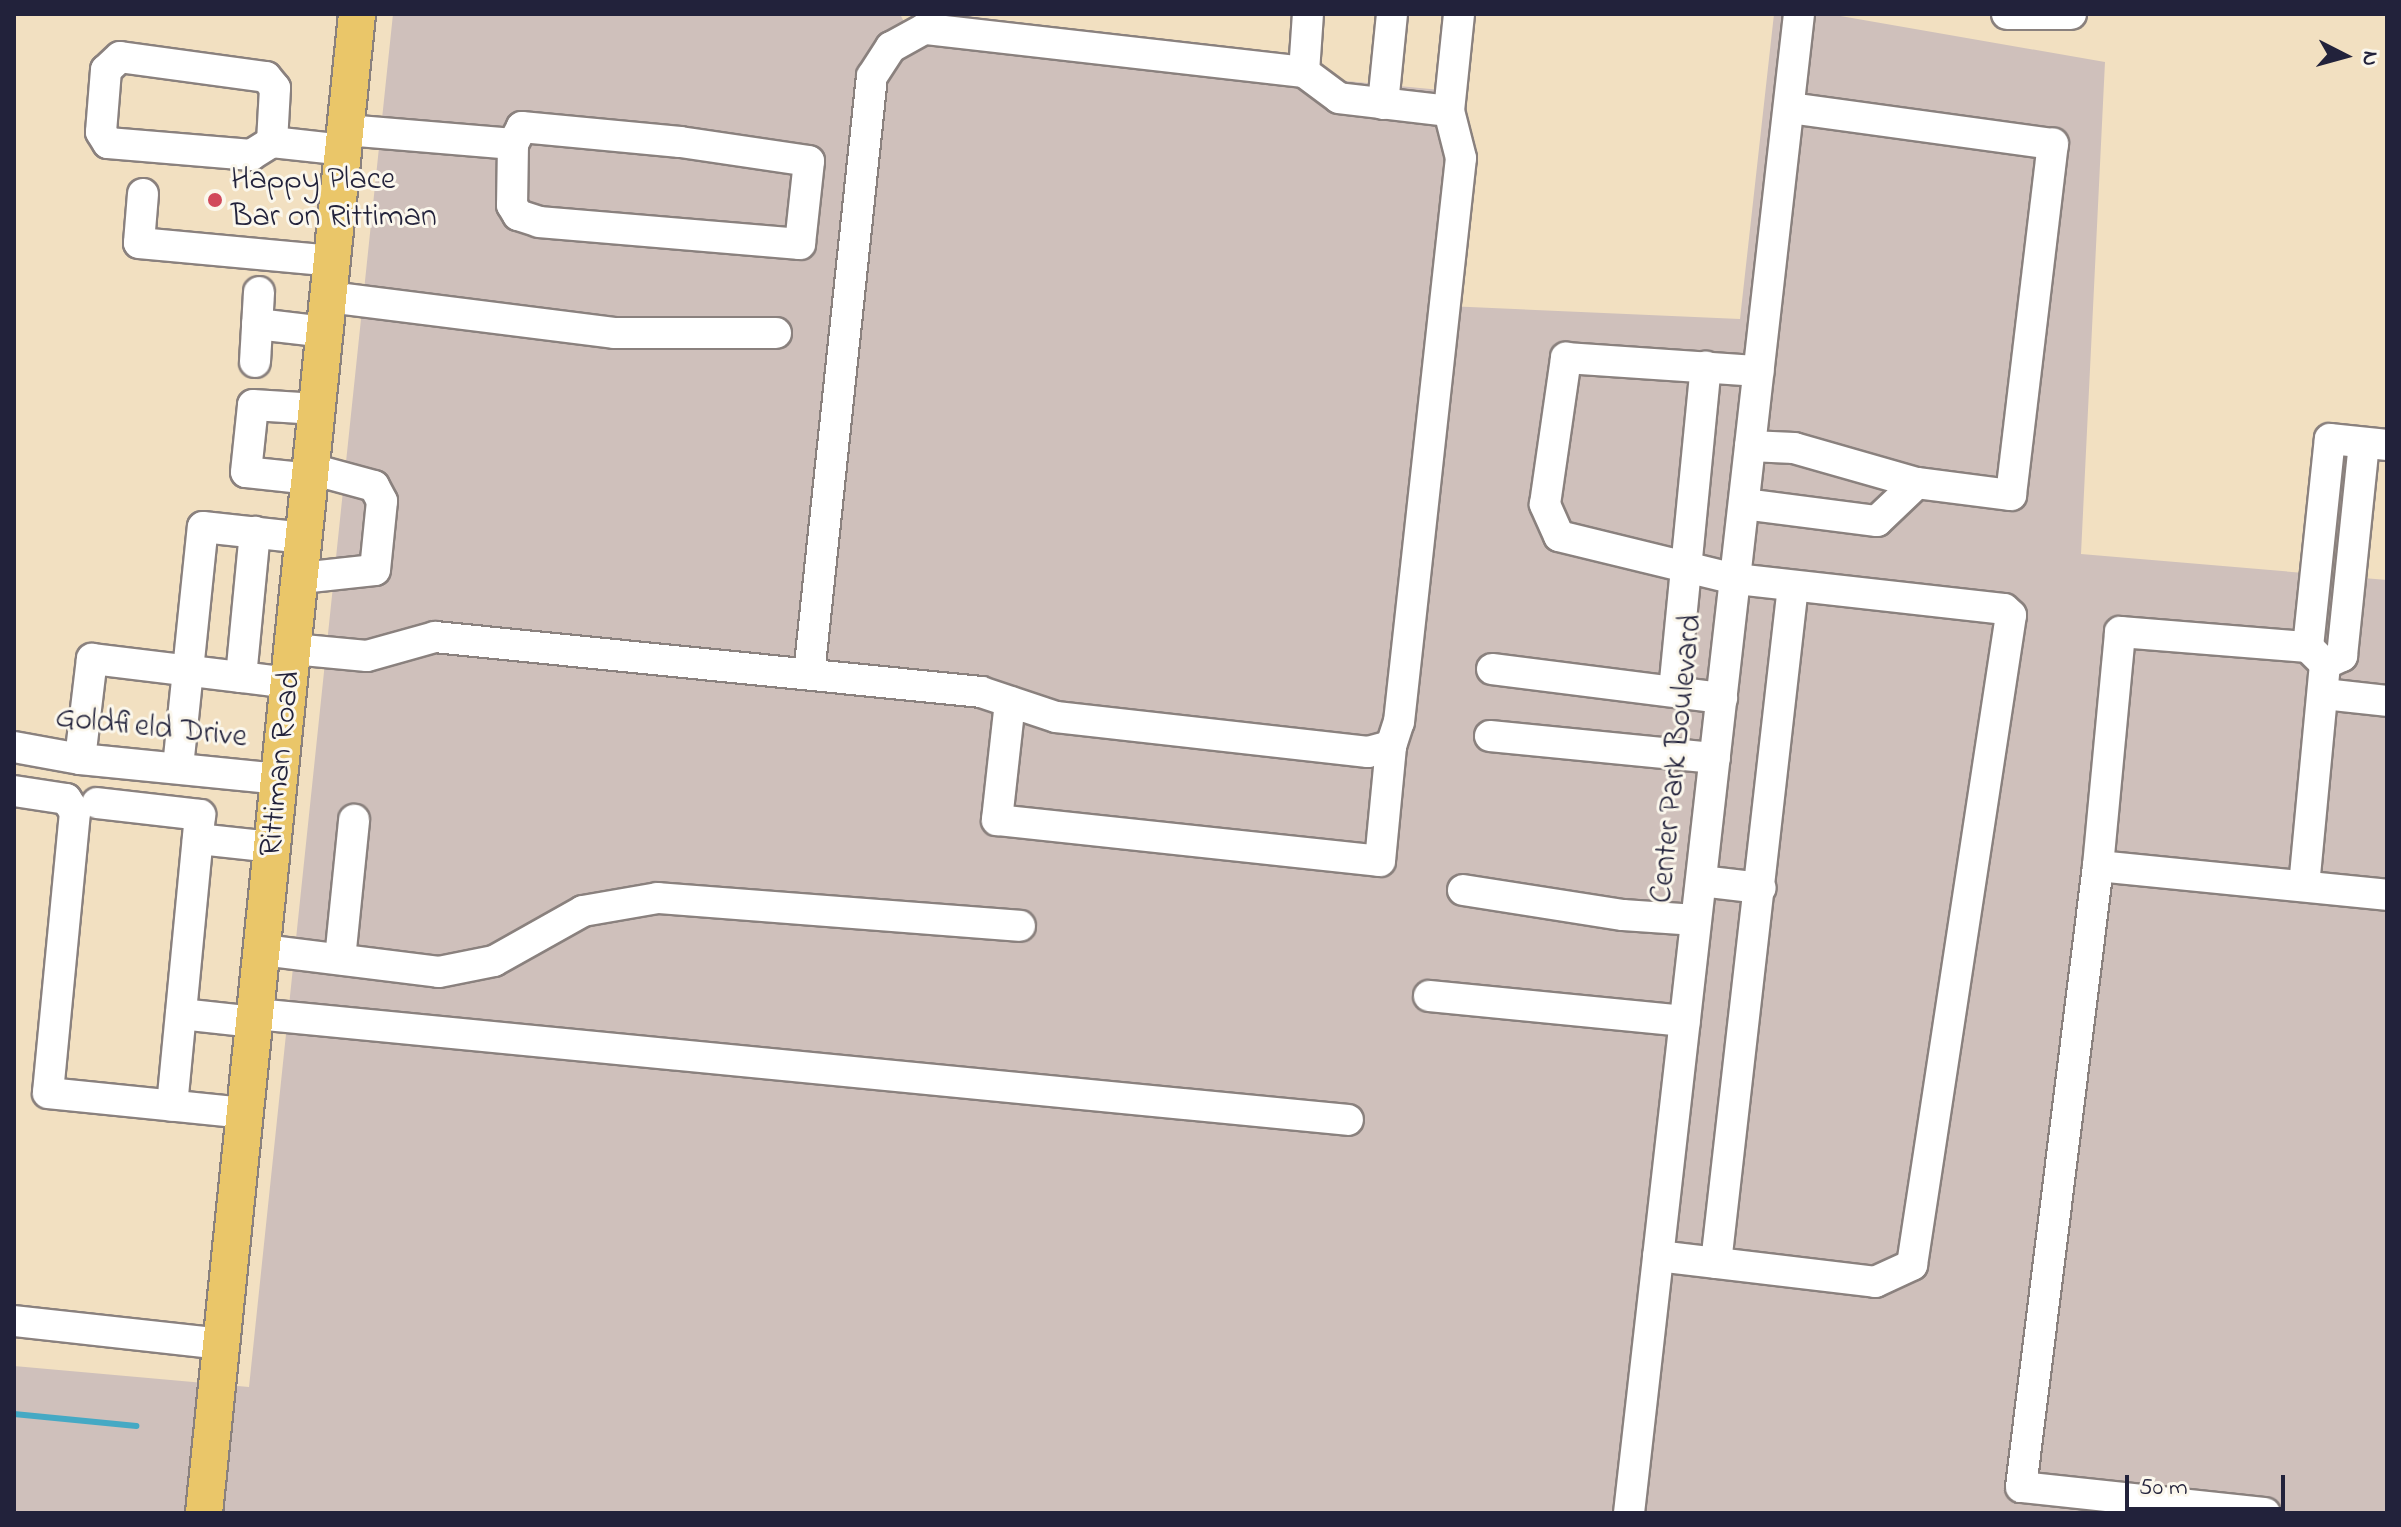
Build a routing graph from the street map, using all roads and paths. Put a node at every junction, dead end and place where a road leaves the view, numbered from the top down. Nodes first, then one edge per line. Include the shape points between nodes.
1 (357, 14) edge
2 (1308, 14) edge
3 (1392, 14) edge
4 (1459, 14) edge
5 (1799, 14) edge
6 (2007, 14) edge
7 (2071, 14) edge
8 (907, 27) edge
9 (1304, 72) junction
10 (1383, 104) junction
11 (1789, 108) junction
12 (1449, 111) junction
13 (345, 140) junction
14 (272, 142) junction
15 (513, 144) junction
16 (143, 194) dead end
17 (332, 261) junction
18 (259, 292) dead end
19 (327, 314) junction
20 (257, 324) junction
21 (776, 333) dead end
22 (255, 362) dead end
23 (1706, 367) junction
24 (1759, 371) junction
25 (317, 409) junction
26 (2376, 444) edge
27 (1750, 446) junction
28 (311, 474) junction
29 (1917, 483) junction
30 (1744, 504) junction
31 (255, 532) junction
32 (304, 538) junction
33 (1683, 566) junction
34 (301, 578) junction
35 (1735, 579) junction
36 (1793, 586) junction
37 (2316, 656) junction
38 (292, 666) junction
39 (1492, 669) dead end
40 (188, 670) junction
41 (809, 674) junction
42 (241, 677) junction
43 (1674, 691) junction
44 (2324, 694) junction
45 (1722, 698) junction
46 (2387, 701) edge
47 (1010, 702) junction
48 (1490, 736) dead end
49 (1391, 746) junction
50 (14, 747) edge
51 (1715, 758) junction
52 (80, 759) junction
53 (178, 767) junction
54 (281, 779) junction
55 (14, 791) edge
56 (97, 803) dead end
57 (354, 820) dead end
58 (198, 839) junction
59 (273, 847) junction
60 (2098, 866) junction
61 (1701, 881) junction
62 (2304, 886) junction
63 (1761, 888) junction
64 (1463, 890) dead end
65 (2387, 895) edge
66 (1696, 920) junction
67 (1020, 926) dead end
68 (263, 950) junction
69 (340, 959) junction
70 (1429, 996) dead end
71 (181, 1014) junction
72 (255, 1018) junction
73 (1685, 1021) junction
74 (172, 1106) junction
75 (246, 1113) junction
76 (1348, 1120) dead end
77 (1658, 1256) junction
78 (1716, 1263) junction
79 (14, 1321) edge
80 (221, 1344) junction
81 (204, 1513) edge
82 (1629, 1513) edge
83 (2265, 1513) edge

1 - 13 main road, Rittiman Road
2 - 9 street
3 - 10 street
4 - 12 street
5 - 11 street, Center Park Boulevard
6 - 7 street
8 - 9 street
8 - 41 street via 872,76
9 - 10 street via 1339,98
10 - 12 street
11 - 24 street, Center Park Boulevard
11 - 29 street via 2053,144 2011,495
12 - 49 street via 1461,158 1399,722
13 - 14 street
13 - 15 street
13 - 17 main road, Rittiman Road
14 - 14 street via 251,155 108,143 101,132 106,70 120,57 266,77 275,88
15 - 15 street via 512,205 518,215 539,222 800,244 809,161 522,127
16 - 17 street via 139,243
17 - 19 main road, Rittiman Road
18 - 20 street
19 - 20 street
19 - 21 street via 614,333
19 - 25 main road, Rittiman Road
20 - 22 street
23 - 24 street
23 - 33 street
23 - 33 street via 1566,358 1545,504 1559,536
24 - 27 street, Center Park Boulevard
25 - 28 main road, Rittiman Road
25 - 28 street via 253,405 246,472
26 - 37 street via 2342,656
26 - 37 street via 2330,439
27 - 29 street via 1794,448
27 - 30 street, Center Park Boulevard
28 - 32 main road, Rittiman Road
28 - 34 street via 374,486 382,501 378,543 375,570
29 - 30 street via 1877,521
30 - 35 street, Center Park Boulevard
31 - 32 street
31 - 40 street via 203,527
31 - 42 street
32 - 34 main road, Rittiman Road
33 - 35 street
33 - 43 street
34 - 38 main road, Rittiman Road
35 - 36 street
35 - 45 street, Center Park Boulevard
36 - 63 street
36 - 78 street via 2004,609 2011,615 1912,1265 1875,1282
37 - 44 street
37 - 60 street via 2120,632
38 - 41 street via 367,656 435,637
38 - 42 street
38 - 54 main road, Rittiman Road
39 - 43 street
40 - 42 street
40 - 52 street via 92,659
40 - 53 street
41 - 47 street via 981,692
43 - 45 street
44 - 46 street
44 - 62 street
45 - 51 street, Center Park Boulevard
47 - 49 street via 1056,717 1368,752
47 - 49 street via 997,820 1380,861
48 - 51 street
50 - 52 street, Goldfield Drive
51 - 61 street, Center Park Boulevard
52 - 53 street, Goldfield Drive
53 - 54 street, Goldfield Drive
54 - 59 main road, Rittiman Road
55 - 74 street via 66,799 75,812 48,1093
56 - 58 street via 200,815
57 - 69 street
58 - 59 street
58 - 71 street
59 - 68 main road, Rittiman Road
60 - 62 street
60 - 83 street via 2021,1487
61 - 63 street
61 - 66 street, Center Park Boulevard
62 - 65 street
63 - 78 street
64 - 66 street via 1623,915
66 - 73 street, Center Park Boulevard
67 - 69 street via 658,898 583,911 494,961 439,972
68 - 69 street
68 - 72 main road, Rittiman Road
70 - 73 street
71 - 72 street
71 - 74 street
72 - 75 main road, Rittiman Road
72 - 76 street
73 - 77 street, Center Park Boulevard
74 - 75 street
75 - 80 main road, Rittiman Road
77 - 78 street
77 - 82 street, Center Park Boulevard
79 - 80 street
80 - 81 main road, Rittiman Road

